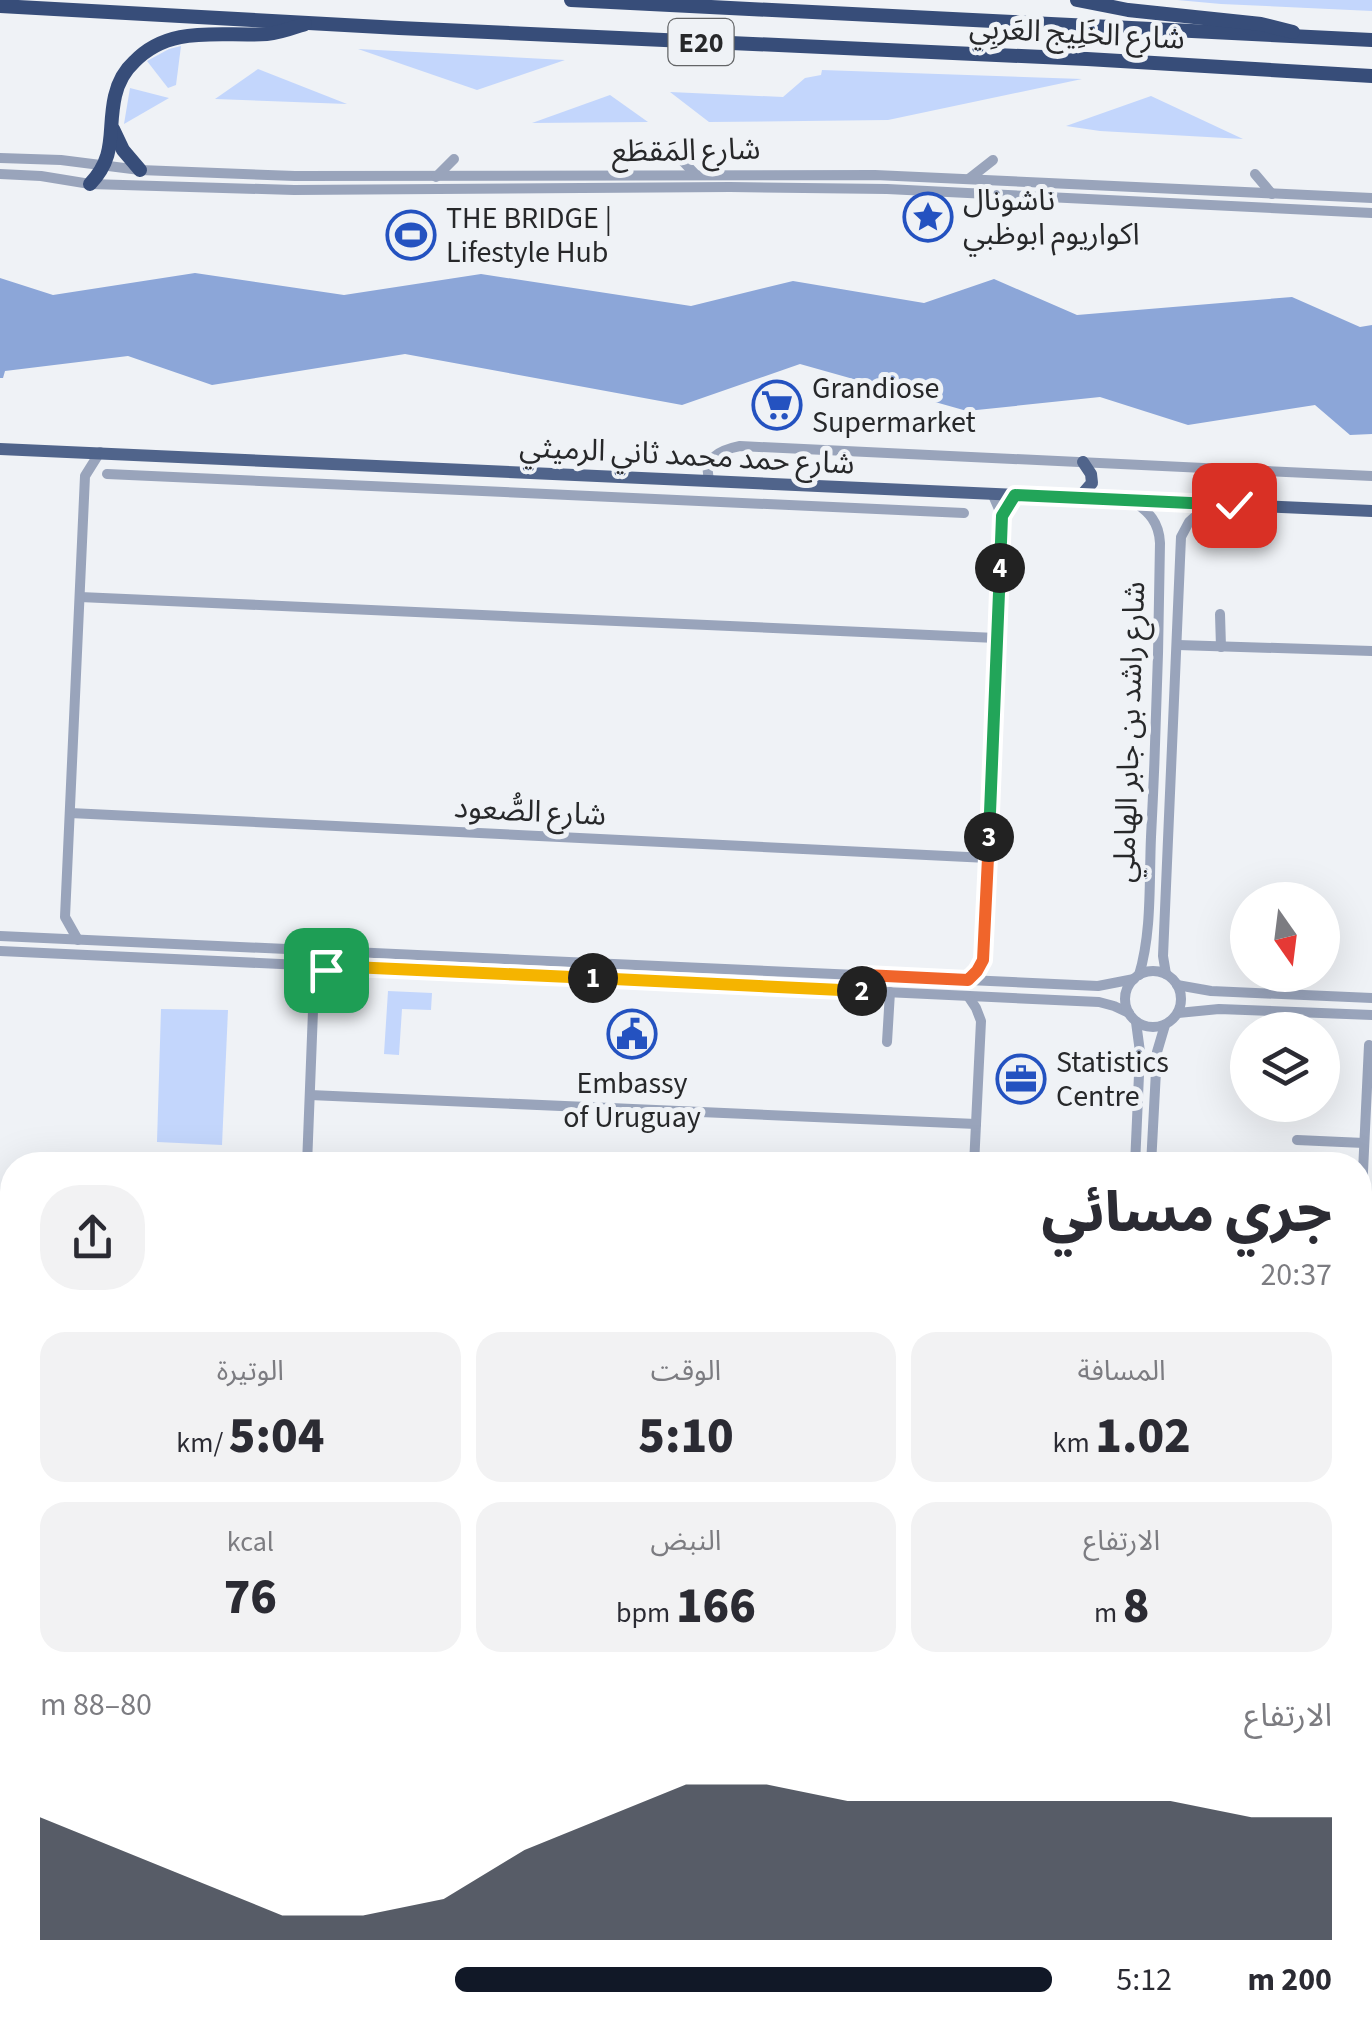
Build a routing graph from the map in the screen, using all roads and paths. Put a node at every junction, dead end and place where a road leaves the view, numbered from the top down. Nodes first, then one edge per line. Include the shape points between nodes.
1 (571, 0) edge
2 (1076, 0) edge
3 (0, 6) edge
4 (312, 22) junction
5 (1308, 38) junction
6 (1372, 40) edge
7 (1372, 76) edge
8 (112, 126) junction
9 (678, 156) dead end
10 (0, 158) edge
11 (454, 159) dead end
12 (993, 160) dead end
13 (104, 167) junction
14 (140, 170) junction
15 (0, 174) edge
16 (698, 174) junction
17 (1255, 174) dead end
18 (436, 177) junction
19 (970, 178) junction
20 (90, 184) junction
21 (701, 188) junction
22 (1275, 194) junction
23 (1372, 198) edge
24 (1277, 208) junction
25 (1372, 213) edge
26 (0, 449) edge
27 (70, 451) junction
28 (100, 452) junction
29 (144, 455) junction
30 (1083, 462) junction
31 (1251, 469) junction
32 (107, 474) dead end
33 (85, 476) junction
34 (146, 476) junction
35 (609, 476) junction
36 (1372, 476) edge
37 (710, 481) junction
38 (913, 490) junction
39 (992, 494) junction
40 (1015, 495) junction
41 (608, 496) junction
42 (1079, 498) junction
43 (1132, 501) junction
44 (1209, 504) junction
45 (1248, 506) junction
46 (912, 511) junction
47 (1372, 511) edge
48 (964, 513) dead end
49 (1002, 516) junction
50 (80, 596) junction
51 (1220, 614) dead end
52 (996, 638) junction
53 (1178, 645) junction
54 (1220, 647) junction
55 (1372, 651) edge
56 (70, 813) junction
57 (988, 858) junction
58 (65, 917) junction
59 (0, 936) edge
60 (51, 939) junction
61 (78, 940) junction
62 (115, 942) junction
63 (0, 950) edge
64 (113, 956) junction
65 (983, 960) junction
66 (303, 965) junction
67 (330, 966) junction
68 (1166, 974) junction
69 (865, 975) junction
70 (1136, 977) junction
71 (968, 980) junction
72 (998, 981) junction
73 (314, 985) junction
74 (1177, 985) junction
75 (864, 991) junction
76 (890, 992) junction
77 (968, 996) junction
78 (995, 997) junction
79 (1372, 998) edge
80 (1178, 1013) junction
81 (1372, 1016) edge
82 (1133, 1017) junction
83 (981, 1021) junction
84 (1165, 1025) junction
85 (887, 1042) dead end
86 (1369, 1045) dead end
87 (310, 1095) junction
88 (976, 1124) junction
89 (1367, 1139) edge
90 (1297, 1140) dead end
91 (308, 1152) edge
92 (975, 1152) edge
93 (1136, 1152) edge
94 (1152, 1152) edge

1 - 5 highway, شارع الخَلِيج العَربِي / E20
2 - 5 highway via 1274,26
3 - 4 highway, شارع الخَلِيج العَربِي / E20
4 - 7 highway, شارع الخَلِيج العَربِي / E20
4 - 8 highway via 269,34 191,34 156,44 119,82
5 - 6 highway, شارع الخَلِيج العَربِي / E20
8 - 13 highway
8 - 14 highway
9 - 16 street
10 - 13 street, شارع المَقطَع
11 - 18 street
12 - 19 street
13 - 14 street, شارع المَقطَع
13 - 20 highway
14 - 18 street, شارع المَقطَع
15 - 20 street, شارع المَقطَع
16 - 18 street, شارع المَقطَع
16 - 19 street, شارع المَقطَع
16 - 21 street
17 - 22 street
19 - 22 street, شارع المَقطَع
20 - 21 street, شارع المَقطَع
21 - 24 street, شارع المَقطَع via 930,190
22 - 23 street, شارع المَقطَع
22 - 24 street
24 - 25 street, شارع المَقطَع
26 - 27 main road, شارع حمد محمد ثاني الرميثي
27 - 28 main road, شارع حمد محمد ثاني الرميثي
27 - 33 street
28 - 29 main road, شارع حمد محمد ثاني الرميثي
28 - 33 street
29 - 34 street
29 - 35 main road, شارع حمد محمد ثاني الرميثي
30 - 31 street
30 - 37 street via 740,446 712,458 706,469
30 - 42 main road via 1092,483
31 - 36 street
31 - 45 main road via 1242,484
32 - 34 street
33 - 50 street
34 - 41 street
35 - 37 main road, شارع حمد محمد ثاني الرميثي
35 - 41 street
37 - 38 main road, شارع حمد محمد ثاني الرميثي
38 - 39 main road, شارع حمد محمد ثاني الرميثي
38 - 46 street
39 - 40 main road, شارع حمد محمد ثاني الرميثي
39 - 49 street
40 - 42 main road, شارع حمد محمد ثاني الرميثي
40 - 49 street
41 - 46 street
42 - 43 main road, شارع حمد محمد ثاني الرميثي
43 - 44 main road, شارع حمد محمد ثاني الرميثي
43 - 70 street, شارع راشد بن جابر الهاملي via 1155,521 1160,543 1150,867 1145,956
44 - 45 main road, شارع حمد محمد ثاني الرميثي
44 - 53 street, شارع راشد بن جابر الهاملي via 1182,538
45 - 47 main road, شارع حمد محمد ثاني الرميثي
46 - 48 street
49 - 52 street
50 - 52 street
50 - 56 street
51 - 54 street
52 - 57 street
53 - 54 street
53 - 68 street, شارع راشد بن جابر الهاملي
54 - 55 street
56 - 57 street, شارع الصُّعود
56 - 58 street
57 - 65 street
58 - 60 street
58 - 61 street
59 - 60 street
60 - 61 street
61 - 62 street
62 - 64 street
62 - 69 street
63 - 64 street
64 - 66 street
65 - 71 street
65 - 72 street
66 - 67 street
66 - 73 street
67 - 73 street
67 - 75 street
68 - 70 street
68 - 74 street
69 - 71 street
69 - 75 street
70 - 72 street via 1098,986
70 - 82 street via 1126,993
71 - 72 street
73 - 87 street
74 - 79 street
74 - 80 street
75 - 76 street
76 - 77 street
76 - 85 street
77 - 78 street
77 - 83 street
78 - 82 street via 1099,1002
78 - 83 street
80 - 81 street via 1219,1008
80 - 84 street
82 - 84 street via 1150,1027
82 - 93 street via 1140,1052
83 - 88 street
84 - 94 street via 1157,1052
86 - 89 street
87 - 88 street
87 - 91 street
88 - 92 street
89 - 90 street

